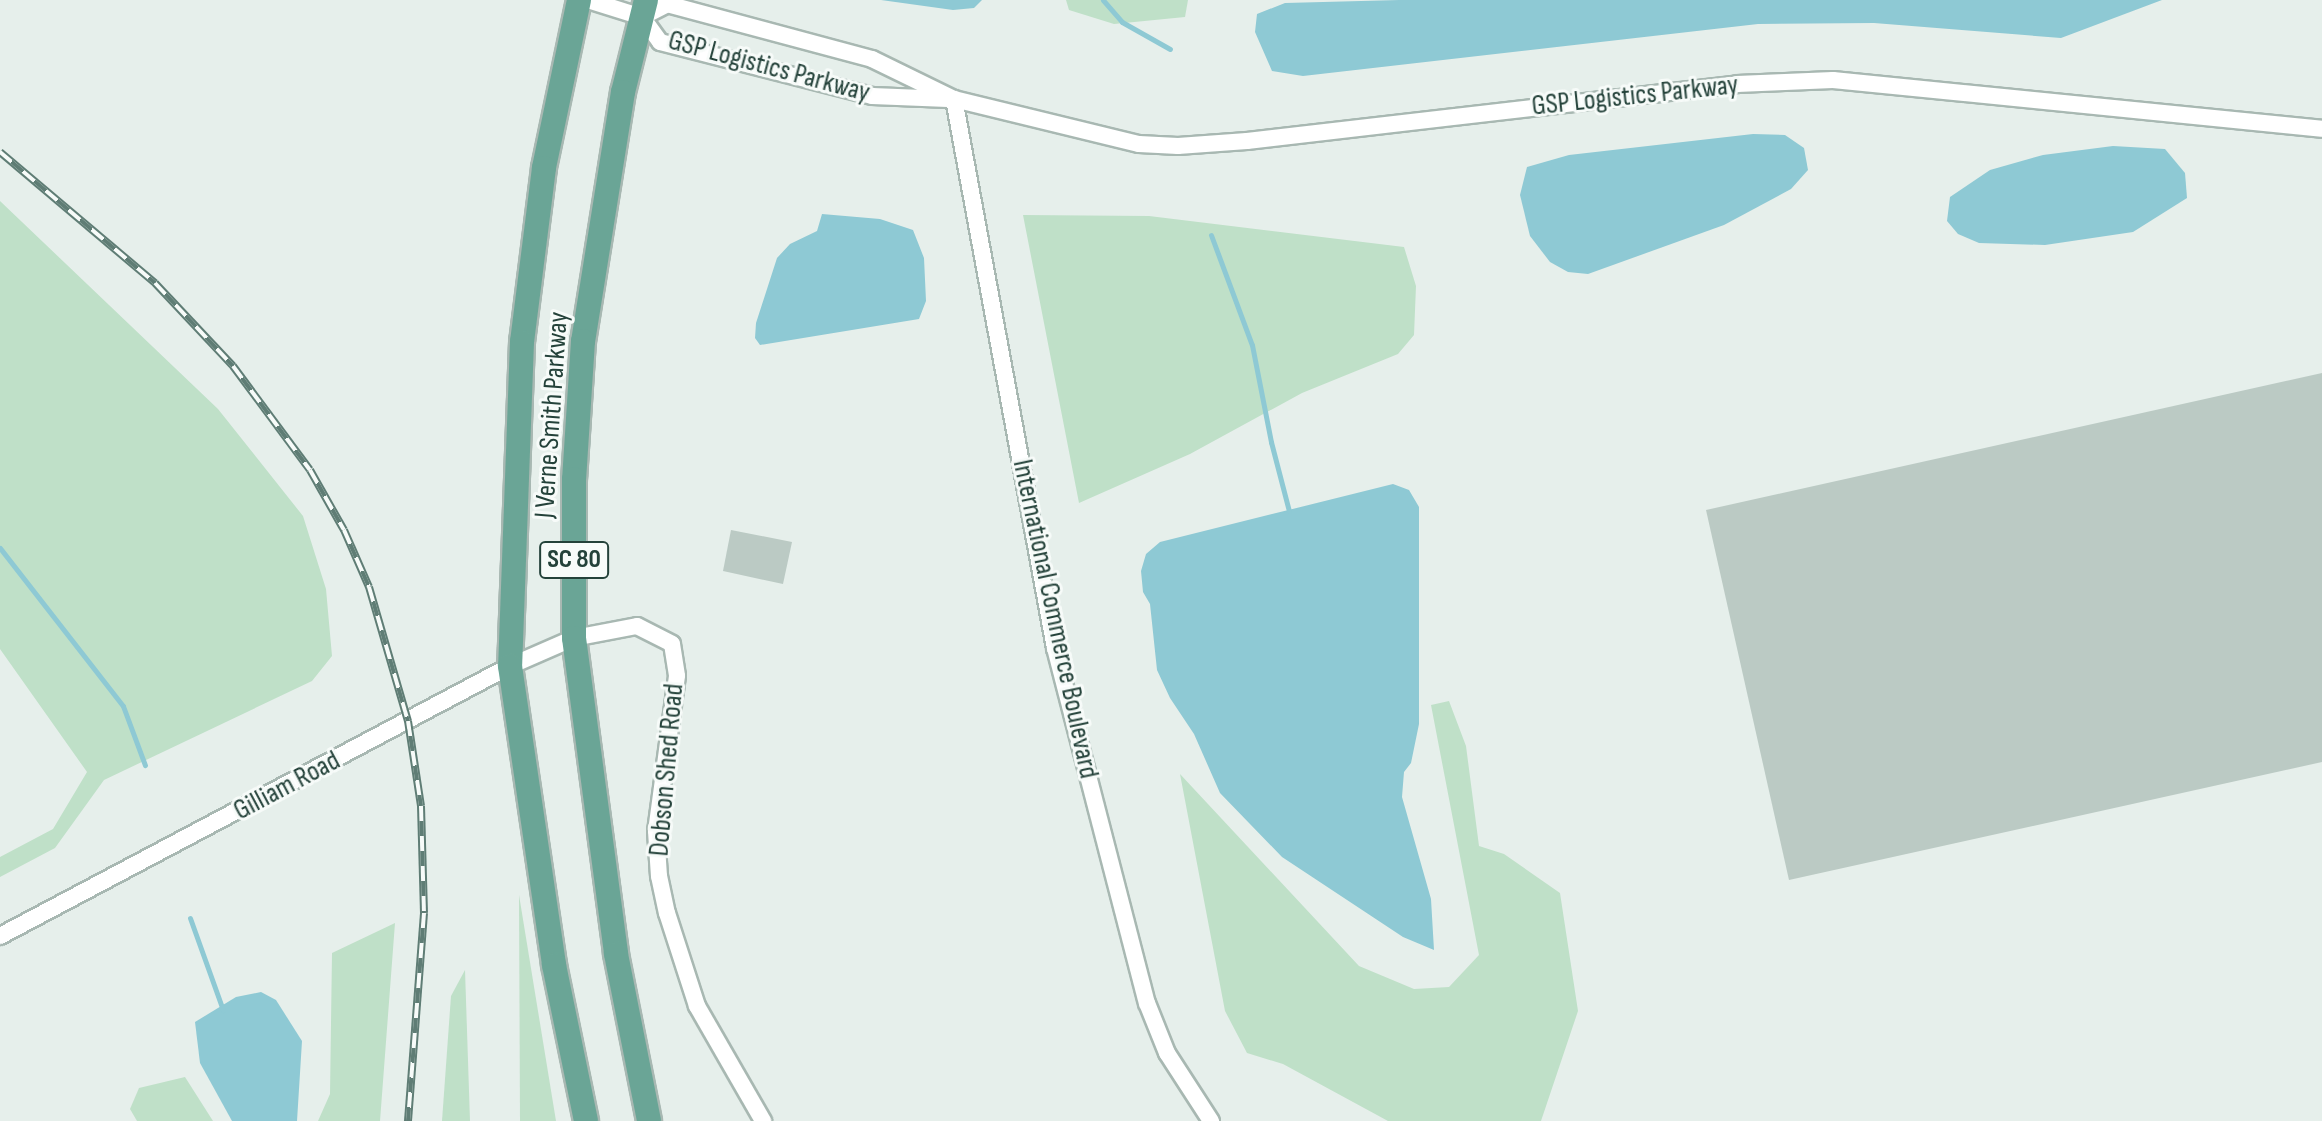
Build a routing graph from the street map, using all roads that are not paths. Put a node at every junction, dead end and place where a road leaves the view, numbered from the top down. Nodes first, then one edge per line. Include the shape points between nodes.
1 (579, 0) edge
2 (588, 0) edge
3 (644, 9) edge
4 (954, 99) junction
5 (2322, 129) edge
6 (574, 638) junction
7 (510, 666) junction
8 (0, 936) edge
9 (586, 1121) edge
10 (649, 1121) edge
11 (763, 1121) edge
12 (1211, 1121) edge

1 - 7 main road, J Verne Smith Parkway / SC 80 via 544,168 522,342
2 - 3 street, GSP Logistics Parkway
3 - 4 street, GSP Logistics Parkway via 667,4 872,59
3 - 4 street, GSP Logistics Parkway via 660,42 872,96
3 - 6 main road, J Verne Smith Parkway / SC 80 via 623,92 583,341 574,479
4 - 5 street, GSP Logistics Parkway via 1103,138 1178,146 1737,84 1833,80
4 - 12 street, International Commerce Boulevard via 1055,648 1147,1003 1167,1053
6 - 7 street, Gilliam Road
6 - 10 main road, J Verne Smith Parkway / SC 80 via 616,954
6 - 11 street, Dobson Shed Road via 637,626 672,644 677,676 656,831 659,876 678,956 697,1006
7 - 8 street, Gilliam Road
7 - 9 main road, J Verne Smith Parkway / SC 80 via 554,965

